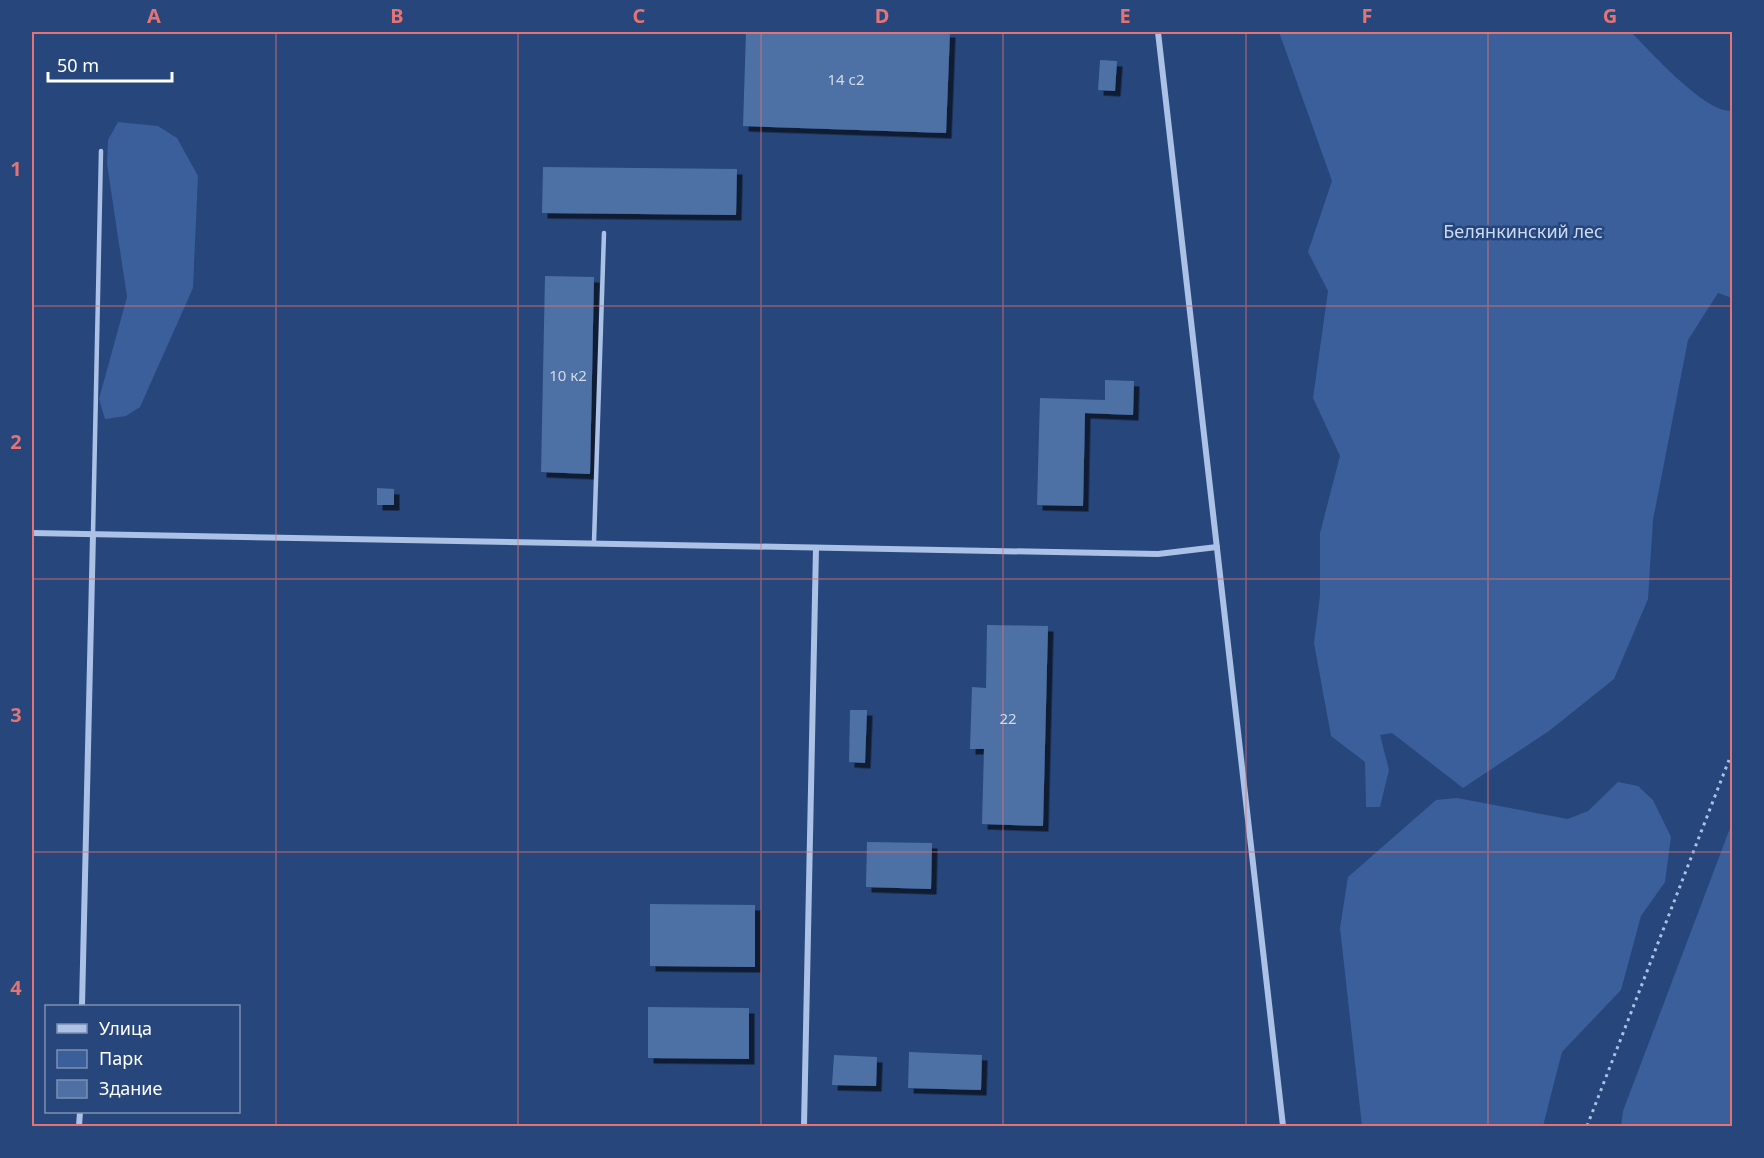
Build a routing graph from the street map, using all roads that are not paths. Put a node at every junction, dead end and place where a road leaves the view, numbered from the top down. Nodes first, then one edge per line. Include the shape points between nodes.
1 (1158, 32) edge
2 (100, 151) dead end
3 (604, 233) dead end
4 (32, 533) edge
5 (93, 534) junction
6 (594, 542) junction
7 (1217, 547) junction
8 (816, 548) junction
9 (82, 1005) edge
10 (804, 1126) edge
11 (1283, 1126) edge

1 - 7 street
2 - 5 lane
3 - 6 lane
4 - 5 street
5 - 6 street
5 - 9 street
6 - 8 street
7 - 8 street via 1158,554
7 - 11 street
8 - 10 street

